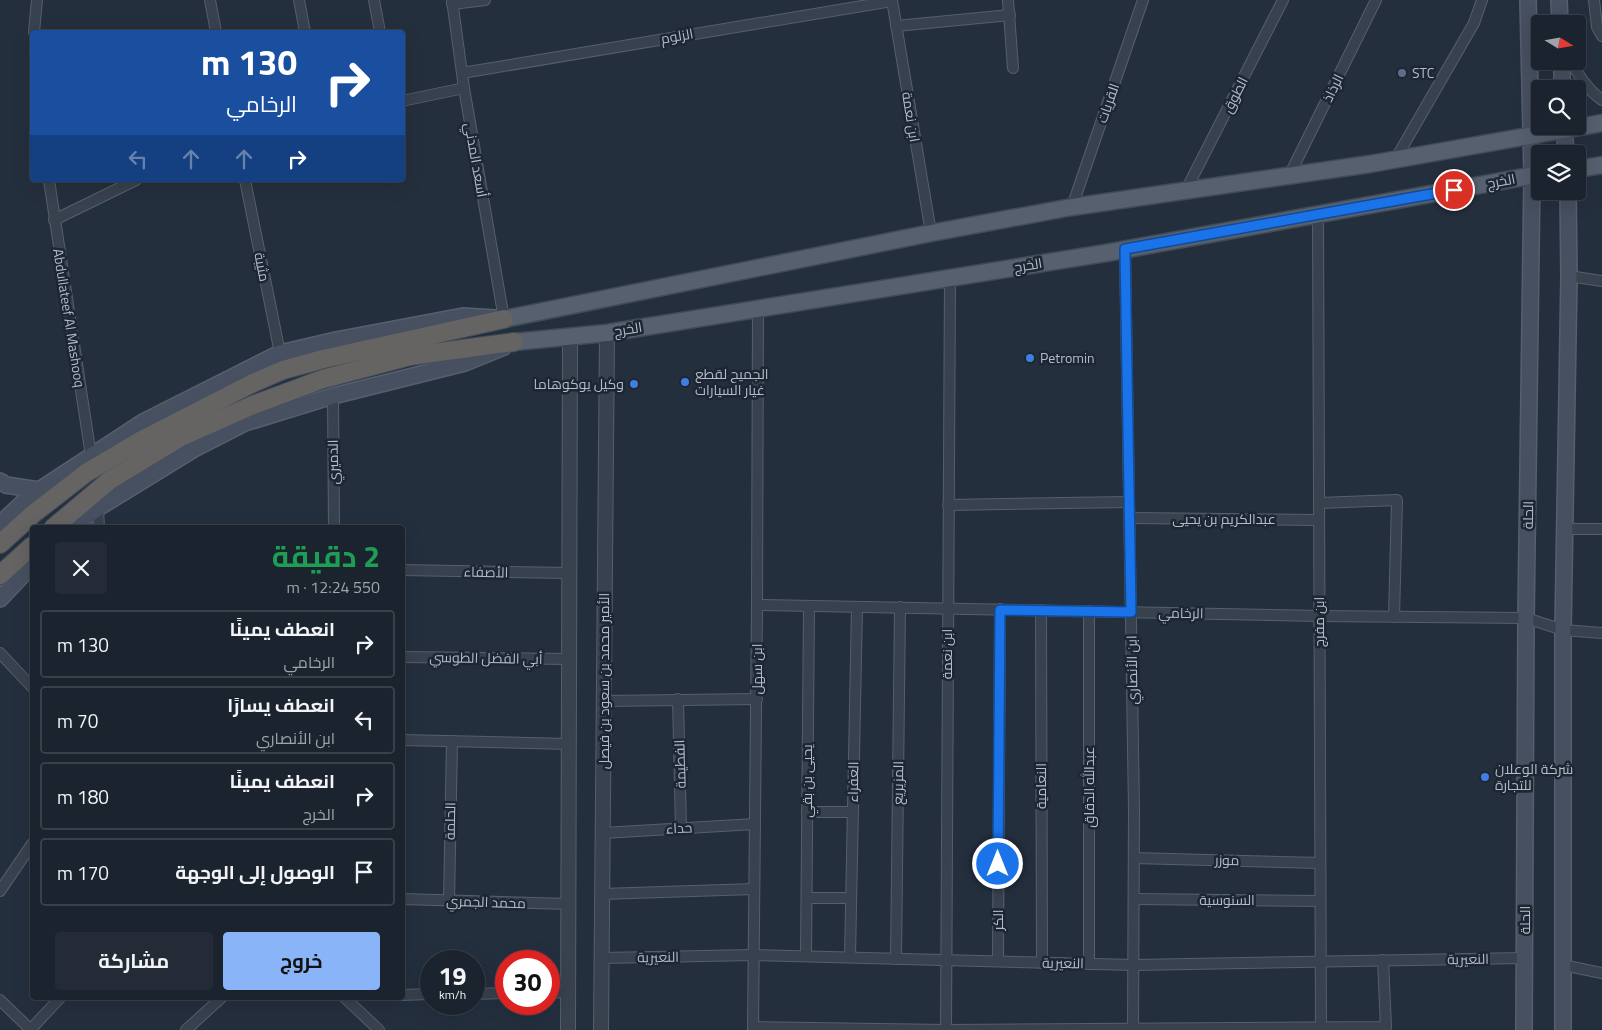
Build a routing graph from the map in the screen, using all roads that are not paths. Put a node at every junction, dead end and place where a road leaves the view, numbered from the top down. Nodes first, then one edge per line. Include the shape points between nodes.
1 (37, 0) edge
2 (210, 0) edge
3 (299, 0) edge
4 (374, 0) edge
5 (485, 0) edge
6 (1008, 0) edge
7 (1143, 0) edge
8 (1283, 0) edge
9 (1376, 0) edge
10 (1482, 0) edge
11 (1528, 0) edge
12 (1559, 0) edge
13 (1594, 0) edge
14 (892, 1) edge
15 (452, 2) edge
16 (1010, 15) junction
17 (1560, 15) edge
18 (896, 26) junction
19 (34, 30) edge
20 (216, 30) edge
21 (305, 30) edge
22 (380, 30) edge
23 (1602, 36) edge
24 (1013, 68) dead end
25 (1576, 70) edge
26 (462, 73) junction
27 (464, 88) junction
28 (405, 100) edge
29 (1602, 100) edge
30 (1602, 123) edge
31 (1586, 125) edge
32 (1536, 135) edge
33 (1532, 136) junction
34 (1533, 145) edge
35 (1395, 160) junction
36 (1602, 164) edge
37 (1586, 167) edge
38 (1289, 176) junction
39 (1531, 176) edge
40 (49, 182) edge
41 (132, 182) edge
42 (245, 182) edge
43 (1186, 190) junction
44 (1535, 200) edge
45 (1568, 200) edge
46 (1072, 207) junction
47 (1318, 215) junction
48 (54, 220) junction
49 (931, 233) junction
50 (1125, 249) junction
51 (1569, 276) junction
52 (950, 277) junction
53 (1602, 281) edge
54 (758, 308) junction
55 (504, 319) junction
56 (607, 333) junction
57 (570, 338) junction
58 (514, 342) junction
59 (409, 348) junction
60 (280, 353) junction
61 (332, 396) junction
62 (91, 456) junction
63 (0, 481) edge
64 (39, 490) junction
65 (1129, 502) junction
66 (1319, 503) junction
67 (948, 505) junction
68 (98, 508) junction
69 (1130, 518) junction
70 (1319, 520) junction
71 (0, 524) edge
72 (57, 525) edge
73 (75, 525) edge
74 (99, 525) edge
75 (334, 525) edge
76 (1566, 529) junction
77 (1602, 529) edge
78 (0, 544) edge
79 (30, 548) edge
80 (30, 566) edge
81 (405, 570) edge
82 (570, 573) junction
83 (0, 575) edge
84 (2, 591) edge
85 (757, 605) junction
86 (809, 606) junction
87 (857, 607) junction
88 (900, 608) junction
89 (947, 608) junction
90 (1000, 610) junction
91 (1041, 610) junction
92 (1089, 611) junction
93 (1131, 612) junction
94 (1319, 616) junction
95 (1394, 617) junction
96 (1526, 618) junction
97 (1563, 630) junction
98 (1602, 633) edge
99 (0, 653) edge
100 (405, 657) edge
101 (569, 659) junction
102 (30, 685) edge
103 (678, 699) junction
104 (756, 699) junction
105 (604, 701) junction
106 (405, 740) edge
107 (452, 741) junction
108 (569, 744) junction
109 (807, 812) junction
110 (852, 812) junction
111 (755, 824) junction
112 (681, 828) junction
113 (603, 833) junction
114 (30, 847) edge
115 (1134, 858) junction
116 (1320, 863) junction
117 (754, 889) junction
118 (0, 891) edge
119 (602, 894) junction
120 (807, 898) junction
121 (851, 898) junction
122 (1134, 899) junction
123 (405, 900) edge
124 (449, 901) junction
125 (1320, 901) junction
126 (569, 904) junction
127 (754, 955) junction
128 (806, 956) junction
129 (850, 957) junction
130 (602, 958) junction
131 (896, 958) junction
132 (1525, 958) junction
133 (947, 960) junction
134 (1383, 960) junction
135 (998, 961) junction
136 (1320, 961) junction
137 (1042, 962) junction
138 (1089, 964) junction
139 (1134, 965) junction
140 (1563, 966) junction
141 (1602, 973) edge
142 (560, 992) edge
143 (568, 992) junction
144 (420, 994) edge
145 (405, 995) edge
146 (0, 1000) edge
147 (58, 1000) edge
148 (219, 1000) edge
149 (347, 1000) edge
150 (753, 1028) edge
151 (1134, 1029) edge
152 (1321, 1029) edge
153 (31, 1030) edge
154 (186, 1030) edge
155 (379, 1030) edge
156 (568, 1030) edge
157 (601, 1030) edge
158 (946, 1030) edge
159 (1524, 1030) edge
160 (1563, 1030) edge

1 - 19 street
2 - 20 street
3 - 21 street
4 - 22 street
5 - 15 street
6 - 16 street
7 - 46 street, القريات
8 - 43 street, الطوق
9 - 38 street, الرذاذ
10 - 35 street via 1474,23
11 - 33 main road, الحلة
12 - 17 main road
13 - 23 street via 1597,27
14 - 18 street, ابن نعمة
14 - 26 street, الزلوم
15 - 26 street, أسعد المدني
16 - 18 street
16 - 24 street
18 - 49 street, ابن نعمة
25 - 29 street
26 - 27 street, أسعد المدني
27 - 28 street
27 - 55 street, أسعد المدني
30 - 31 main road
32 - 33 main road
33 - 34 main road, الحلة
33 - 35 main road
35 - 38 main road
36 - 37 main road
38 - 43 main road
39 - 47 main road, الخرج
40 - 48 street, Abdullateef Al Mashooq
41 - 48 street
42 - 60 street, مثيبة
43 - 46 main road
44 - 96 main road, الحلة
45 - 51 main road
46 - 49 main road
47 - 50 main road, الخرج
47 - 66 street, ابن مفرج
48 - 62 street, Abdullateef Al Mashooq
49 - 55 main road
50 - 52 main road, الخرج
50 - 65 street, ابن الأنصاري
51 - 53 street
51 - 76 main road
52 - 54 main road, الخرج
52 - 67 street, ابن نعمة
54 - 56 main road, الخرج
54 - 85 street, ابن سهل
55 - 59 highway
55 - 60 main road via 463,316
56 - 57 main road, الخرج
56 - 105 street, الأمير محمد بن سعود بن فيصل
57 - 58 main road, الخرج
57 - 82 street
58 - 59 highway
58 - 61 main road via 466,363
59 - 72 highway via 253,405 181,437 110,480
59 - 78 highway via 323,359 283,370 253,383 140,441 86,473
60 - 62 main road via 143,422
61 - 68 main road via 245,423
61 - 75 street, الدميري
62 - 64 main road
63 - 64 main road via 6,485
64 - 71 main road
65 - 67 street
65 - 69 street, ابن الأنصاري
66 - 70 street, ابن مفرج
66 - 95 street via 1397,500
67 - 89 street, ابن نعمة
68 - 73 main road
68 - 74 street
69 - 70 street, عبدالكريم بن يحيى
69 - 93 street, ابن الأنصاري
70 - 94 street, ابن مفرج
76 - 77 street
76 - 97 main road
79 - 83 highway
80 - 84 main road
81 - 82 street, الأصفاء
82 - 101 street
85 - 86 street, الرخامي
85 - 104 street, ابن سهل
86 - 87 street, الرخامي
86 - 109 street, يحيى بن بقي
87 - 88 street, الرخامي
87 - 110 street, العفراء
88 - 89 street, الرخامي
88 - 131 street, المزيريع
89 - 90 street, الرخامي
89 - 133 street, ابن نعمة
90 - 91 street, الرخامي
90 - 135 street, الكر
91 - 92 street, الرخامي
91 - 137 street, النعامية
92 - 93 street, الرخامي
92 - 138 street, عبدالله الدقاق
93 - 94 street, الرخامي
93 - 115 street, ابن الأنصاري
94 - 95 street, الرخامي
94 - 116 street, ابن مفرج
95 - 96 street, الرخامي
96 - 97 street, الرخامي
96 - 132 main road, الحلة
97 - 98 street, الرخامي
97 - 140 main road
99 - 102 street
100 - 101 street, أبي الفضل الطوسي
101 - 108 street
103 - 104 street
103 - 105 street
103 - 112 street, الفطيمة
104 - 111 street, ابن سهل
105 - 113 street, الأمير محمد بن سعود بن فيصل
106 - 107 street
107 - 108 street
107 - 124 street, الحلمة
108 - 126 street
109 - 110 street
109 - 120 street, يحيى بن بقي
110 - 121 street, العفراء
111 - 112 street, حداء
111 - 117 street, ابن سهل
112 - 113 street, حداء
113 - 119 street, الأمير محمد بن سعود بن فيصل
114 - 118 street
115 - 116 street, موزر
115 - 122 street, ابن الأنصاري
116 - 125 street, ابن مفرج
117 - 119 street
117 - 127 street, ابن سهل
119 - 130 street, الأمير محمد بن سعود بن فيصل
120 - 121 street
120 - 128 street, يحيى بن بقي
121 - 129 street, العفراء
122 - 125 street, السنوسية
122 - 139 street, ابن الأنصاري
123 - 124 street, محمد الجمري
124 - 126 street, محمد الجمري
125 - 136 street, ابن مفرج
126 - 143 street
127 - 128 street, النعيرية
127 - 130 street, النعيرية
127 - 150 street, ابن سهل
128 - 129 street, النعيرية
129 - 131 street, النعيرية
130 - 157 street, الأمير محمد بن سعود بن فيصل
131 - 133 street, النعيرية
132 - 134 street, النعيرية
132 - 159 main road, الحلة
133 - 135 street, النعيرية
133 - 158 street, ابن نعمة
134 - 136 street, النعيرية
134 - 152 street via 1386,1027
135 - 137 street, النعيرية
136 - 139 street, النعيرية
136 - 152 street, ابن مفرج
137 - 138 street, النعيرية
138 - 139 street, النعيرية
139 - 151 street, ابن الأنصاري
140 - 141 street
140 - 160 main road
142 - 143 street
143 - 156 street
144 - 145 street
146 - 153 street
147 - 153 street
148 - 154 street
149 - 155 street
150 - 158 street
151 - 152 street
151 - 158 street

